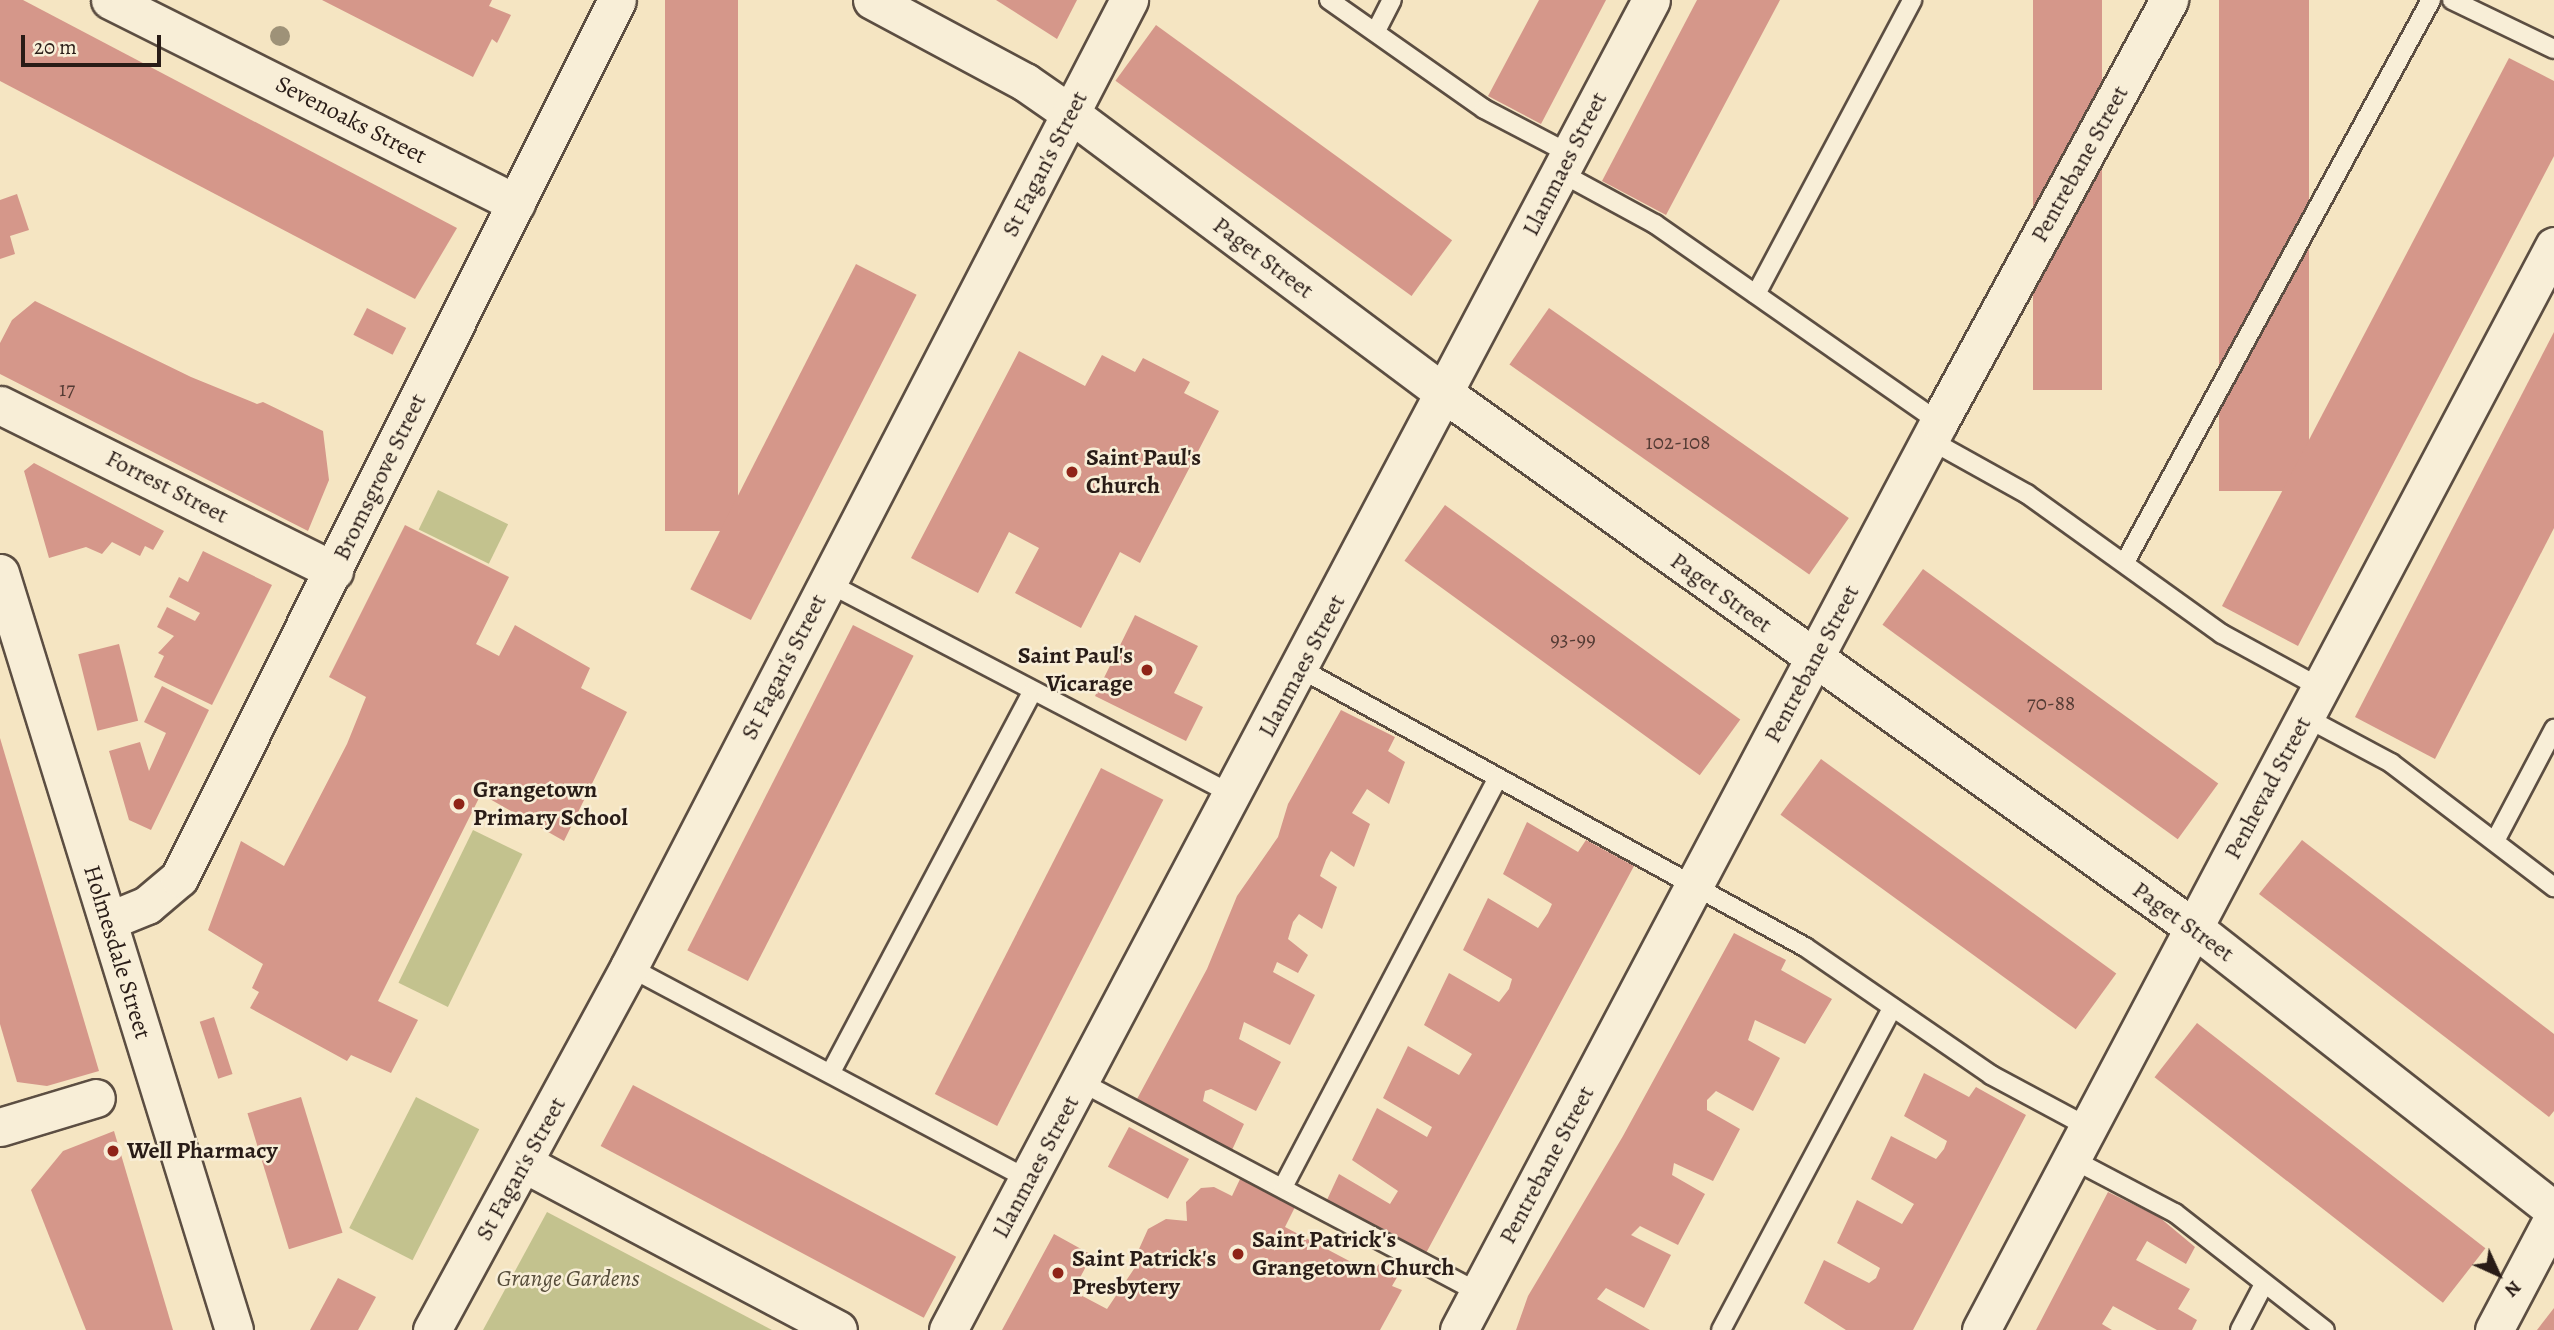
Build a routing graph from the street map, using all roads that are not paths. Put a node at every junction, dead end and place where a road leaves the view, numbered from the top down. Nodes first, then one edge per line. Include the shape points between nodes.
1 (110, 0) edge
2 (617, 0) edge
3 (872, 0) edge
4 (1129, 0) edge
5 (1329, 0) edge
6 (1392, 0) edge
7 (1651, 0) edge
8 (1912, 0) edge
9 (2169, 0) edge
10 (2431, 0) edge
11 (2452, 0) edge
12 (1376, 31) junction
13 (2554, 49) edge
14 (1071, 114) junction
15 (1565, 163) junction
16 (516, 203) junction
17 (2554, 246) edge
18 (1756, 294) junction
19 (1445, 394) junction
20 (0, 405) edge
21 (1935, 431) junction
22 (2125, 562) junction
23 (334, 571) junction
24 (0, 573) edge
25 (828, 583) junction
26 (1814, 660) junction
27 (1301, 669) junction
28 (1031, 692) junction
29 (2313, 702) junction
30 (2554, 729) edge
31 (1498, 778) junction
32 (1233, 795) junction
33 (2495, 841) junction
34 (1696, 886) junction
35 (2554, 887) edge
36 (108, 921) junction
37 (2194, 928) junction
38 (629, 967) junction
39 (1892, 1008) junction
40 (831, 1072) junction
41 (1081, 1082) junction
42 (96, 1097) dead end
43 (2088, 1127) junction
44 (0, 1128) edge
45 (2072, 1159) junction
46 (524, 1164) junction
47 (1030, 1180) junction
48 (1283, 1187) junction
49 (2554, 1210) edge
50 (2554, 1216) edge
51 (2264, 1284) junction
52 (1479, 1293) junction
53 (234, 1330) edge
54 (432, 1330) edge
55 (838, 1330) edge
56 (948, 1330) edge
57 (1459, 1330) edge
58 (1721, 1330) edge
59 (1981, 1330) edge
60 (2240, 1330) edge
61 (2325, 1330) edge
62 (2494, 1330) edge

1 - 16 street, Sevenoaks Street
2 - 16 street, Bromsgrove Street
3 - 14 street, Paget Street via 1025,82
4 - 14 street, St Fagan's Street
5 - 12 lane
6 - 12 lane
7 - 15 street, Llanmaes Street
8 - 18 lane
9 - 21 street, Pentrebane Street
10 - 22 lane
11 - 13 lane
12 - 15 lane
14 - 19 street, Paget Street
14 - 25 street, St Fagan's Street
15 - 18 lane
15 - 19 street, Llanmaes Street
16 - 23 street, Bromsgrove Street
17 - 29 street, Penhevad Street
18 - 21 lane
19 - 26 street, Paget Street
19 - 27 street, Llanmaes Street
20 - 23 street, Forrest Street
21 - 22 lane
21 - 26 street, Pentrebane Street
22 - 29 lane
23 - 36 street, Bromsgrove Street via 179,878 147,905
24 - 36 street, Holmesdale Street
25 - 28 lane
25 - 38 street, St Fagan's Street
26 - 34 street, Pentrebane Street
26 - 37 street, Paget Street
27 - 31 lane
27 - 32 street, Llanmaes Street
28 - 32 lane
28 - 40 lane
29 - 33 lane
29 - 37 street, Penhevad Street
30 - 33 lane
31 - 34 lane
31 - 48 lane
32 - 41 street, Llanmaes Street
33 - 35 lane
34 - 39 lane via 1805,947
34 - 52 street, Pentrebane Street
36 - 53 street, Holmesdale Street
37 - 43 street, Penhevad Street
37 - 49 street, Paget Street
38 - 40 lane
38 - 46 street, St Fagan's Street
39 - 43 lane via 1991,1075
39 - 58 lane
40 - 47 lane
41 - 47 street, Llanmaes Street
41 - 48 lane
42 - 44 street
43 - 45 street, Penhevad Street
45 - 51 lane via 2175,1213
45 - 59 street, Penhevad Street
46 - 54 street, St Fagan's Street
46 - 55 street
47 - 56 street, Llanmaes Street
48 - 52 lane
50 - 62 street
51 - 60 lane
51 - 61 lane
52 - 57 street, Pentrebane Street

